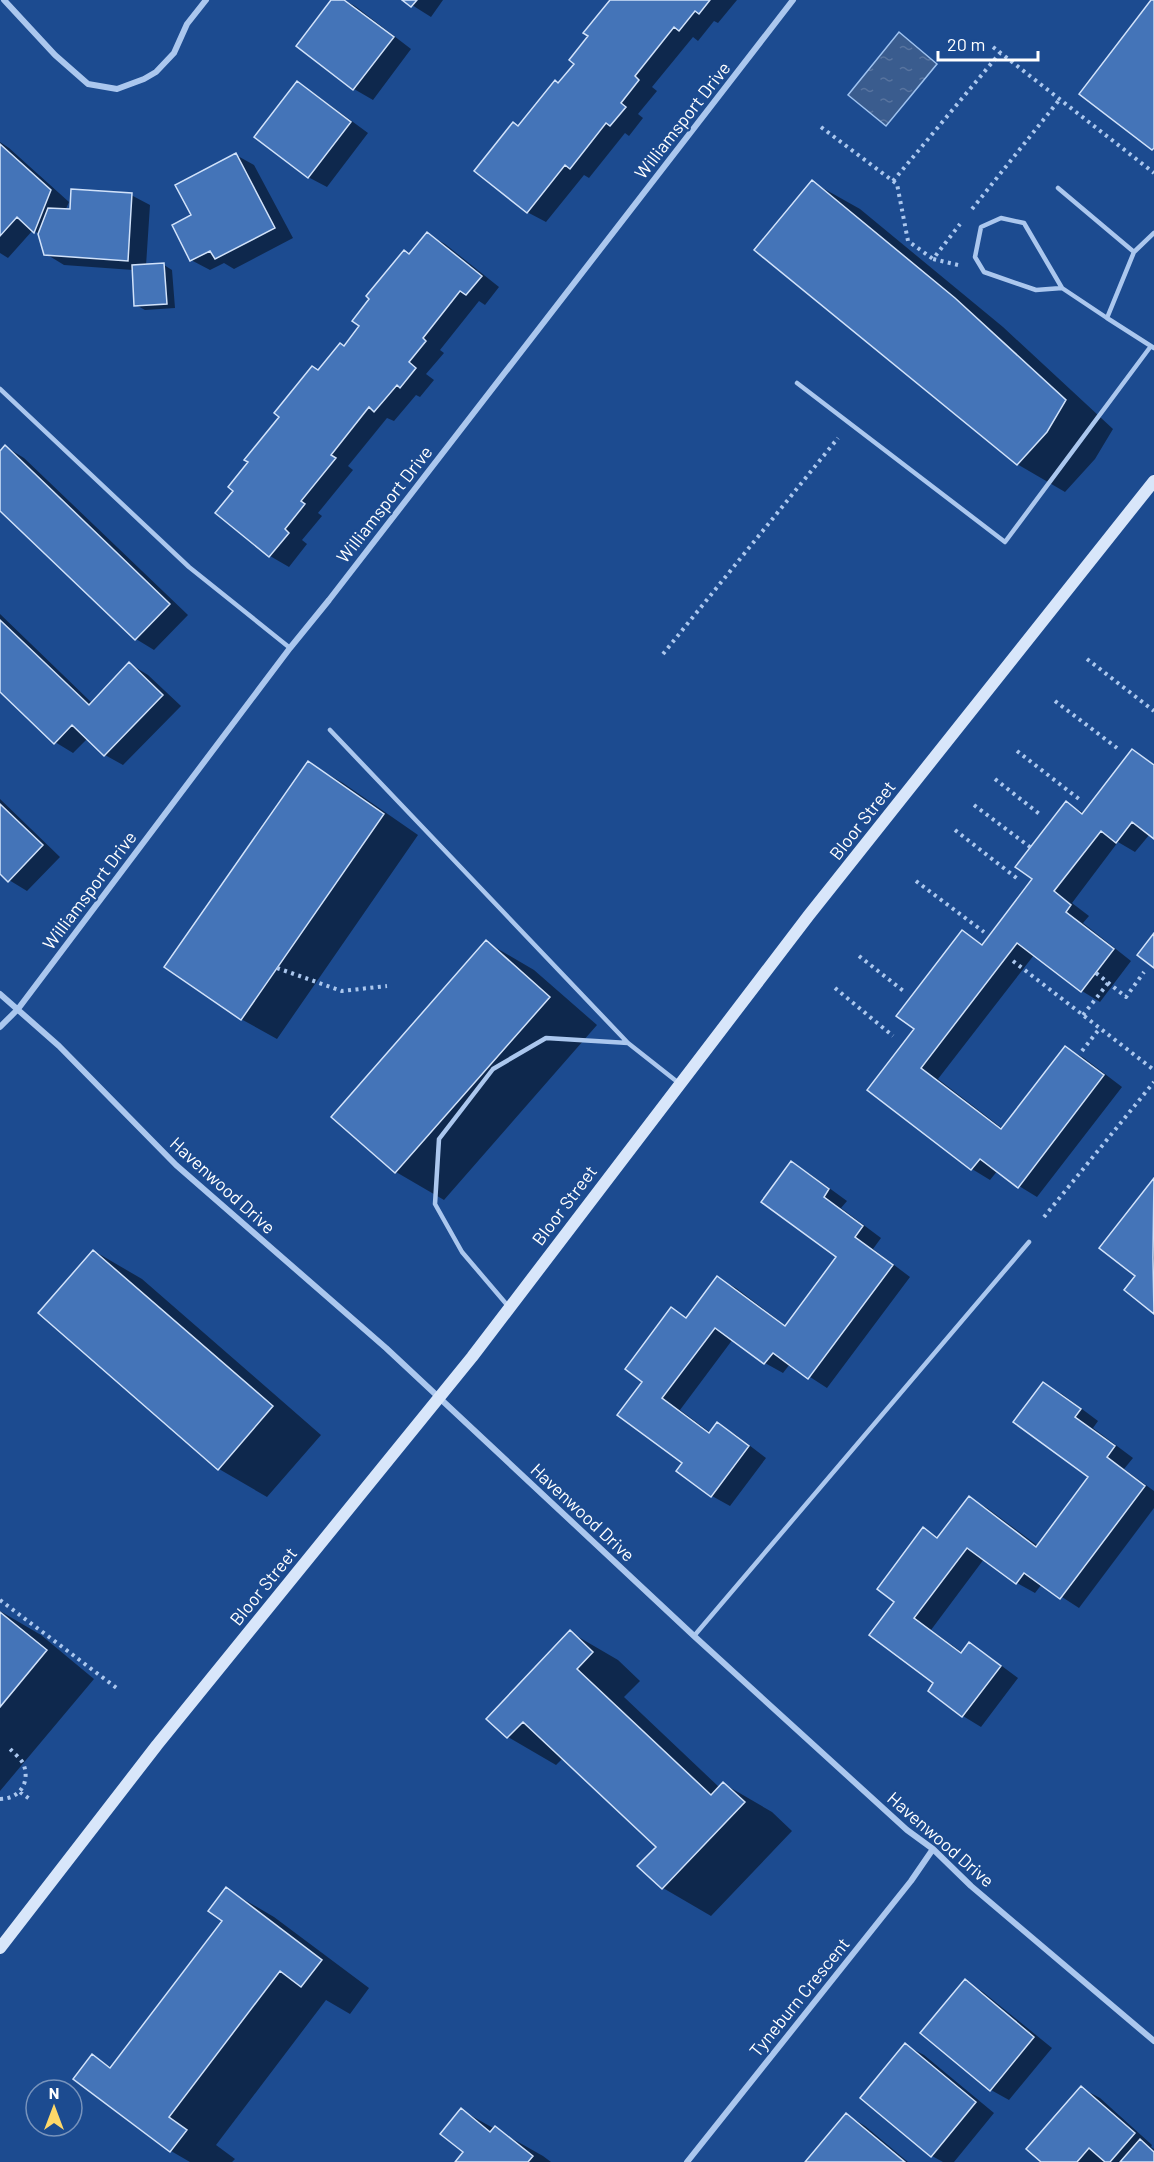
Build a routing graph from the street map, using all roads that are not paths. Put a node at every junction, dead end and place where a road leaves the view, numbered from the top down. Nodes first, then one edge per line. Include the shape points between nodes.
1 (4, 0) edge
2 (206, 0) edge
3 (794, 0) edge
4 (1058, 188) dead end
5 (1154, 233) edge
6 (1134, 252) junction
7 (1062, 288) junction
8 (1107, 318) junction
9 (1152, 347) edge
10 (797, 383) dead end
11 (0, 389) edge
12 (1154, 482) edge
13 (290, 648) junction
14 (330, 730) dead end
15 (0, 994) edge
16 (18, 1009) junction
17 (0, 1027) edge
18 (628, 1043) junction
19 (680, 1084) junction
20 (1029, 1242) dead end
21 (508, 1307) junction
22 (439, 1397) junction
23 (694, 1636) junction
24 (933, 1849) junction
25 (0, 1948) edge
26 (1154, 2041) edge
27 (687, 2162) edge

1 - 2 street via 88,84 117,89 156,72 174,52 187,24
3 - 13 street, Williamsport Drive
4 - 6 lane
5 - 6 lane
6 - 8 lane
7 - 7 lane via 1024,223 1001,218 981,227 975,257 984,272 1036,290
7 - 8 lane
8 - 9 lane
9 - 10 lane via 1005,542
11 - 13 lane via 189,567
12 - 19 main road, Bloor Street via 809,915
13 - 16 street, Williamsport Drive
14 - 18 lane
15 - 16 street, Havenwood Drive
16 - 17 street, Williamsport Drive
16 - 22 street, Havenwood Drive via 176,1165
18 - 19 lane
18 - 21 lane via 546,1038 493,1069 439,1139 435,1204 462,1252
19 - 21 main road, Bloor Street
20 - 23 lane
21 - 22 main road, Bloor Street
22 - 23 street, Havenwood Drive
22 - 25 main road, Bloor Street via 157,1745
23 - 24 street, Havenwood Drive
24 - 26 street, Havenwood Drive via 971,1886
24 - 27 street, Tyneburn Crescent

